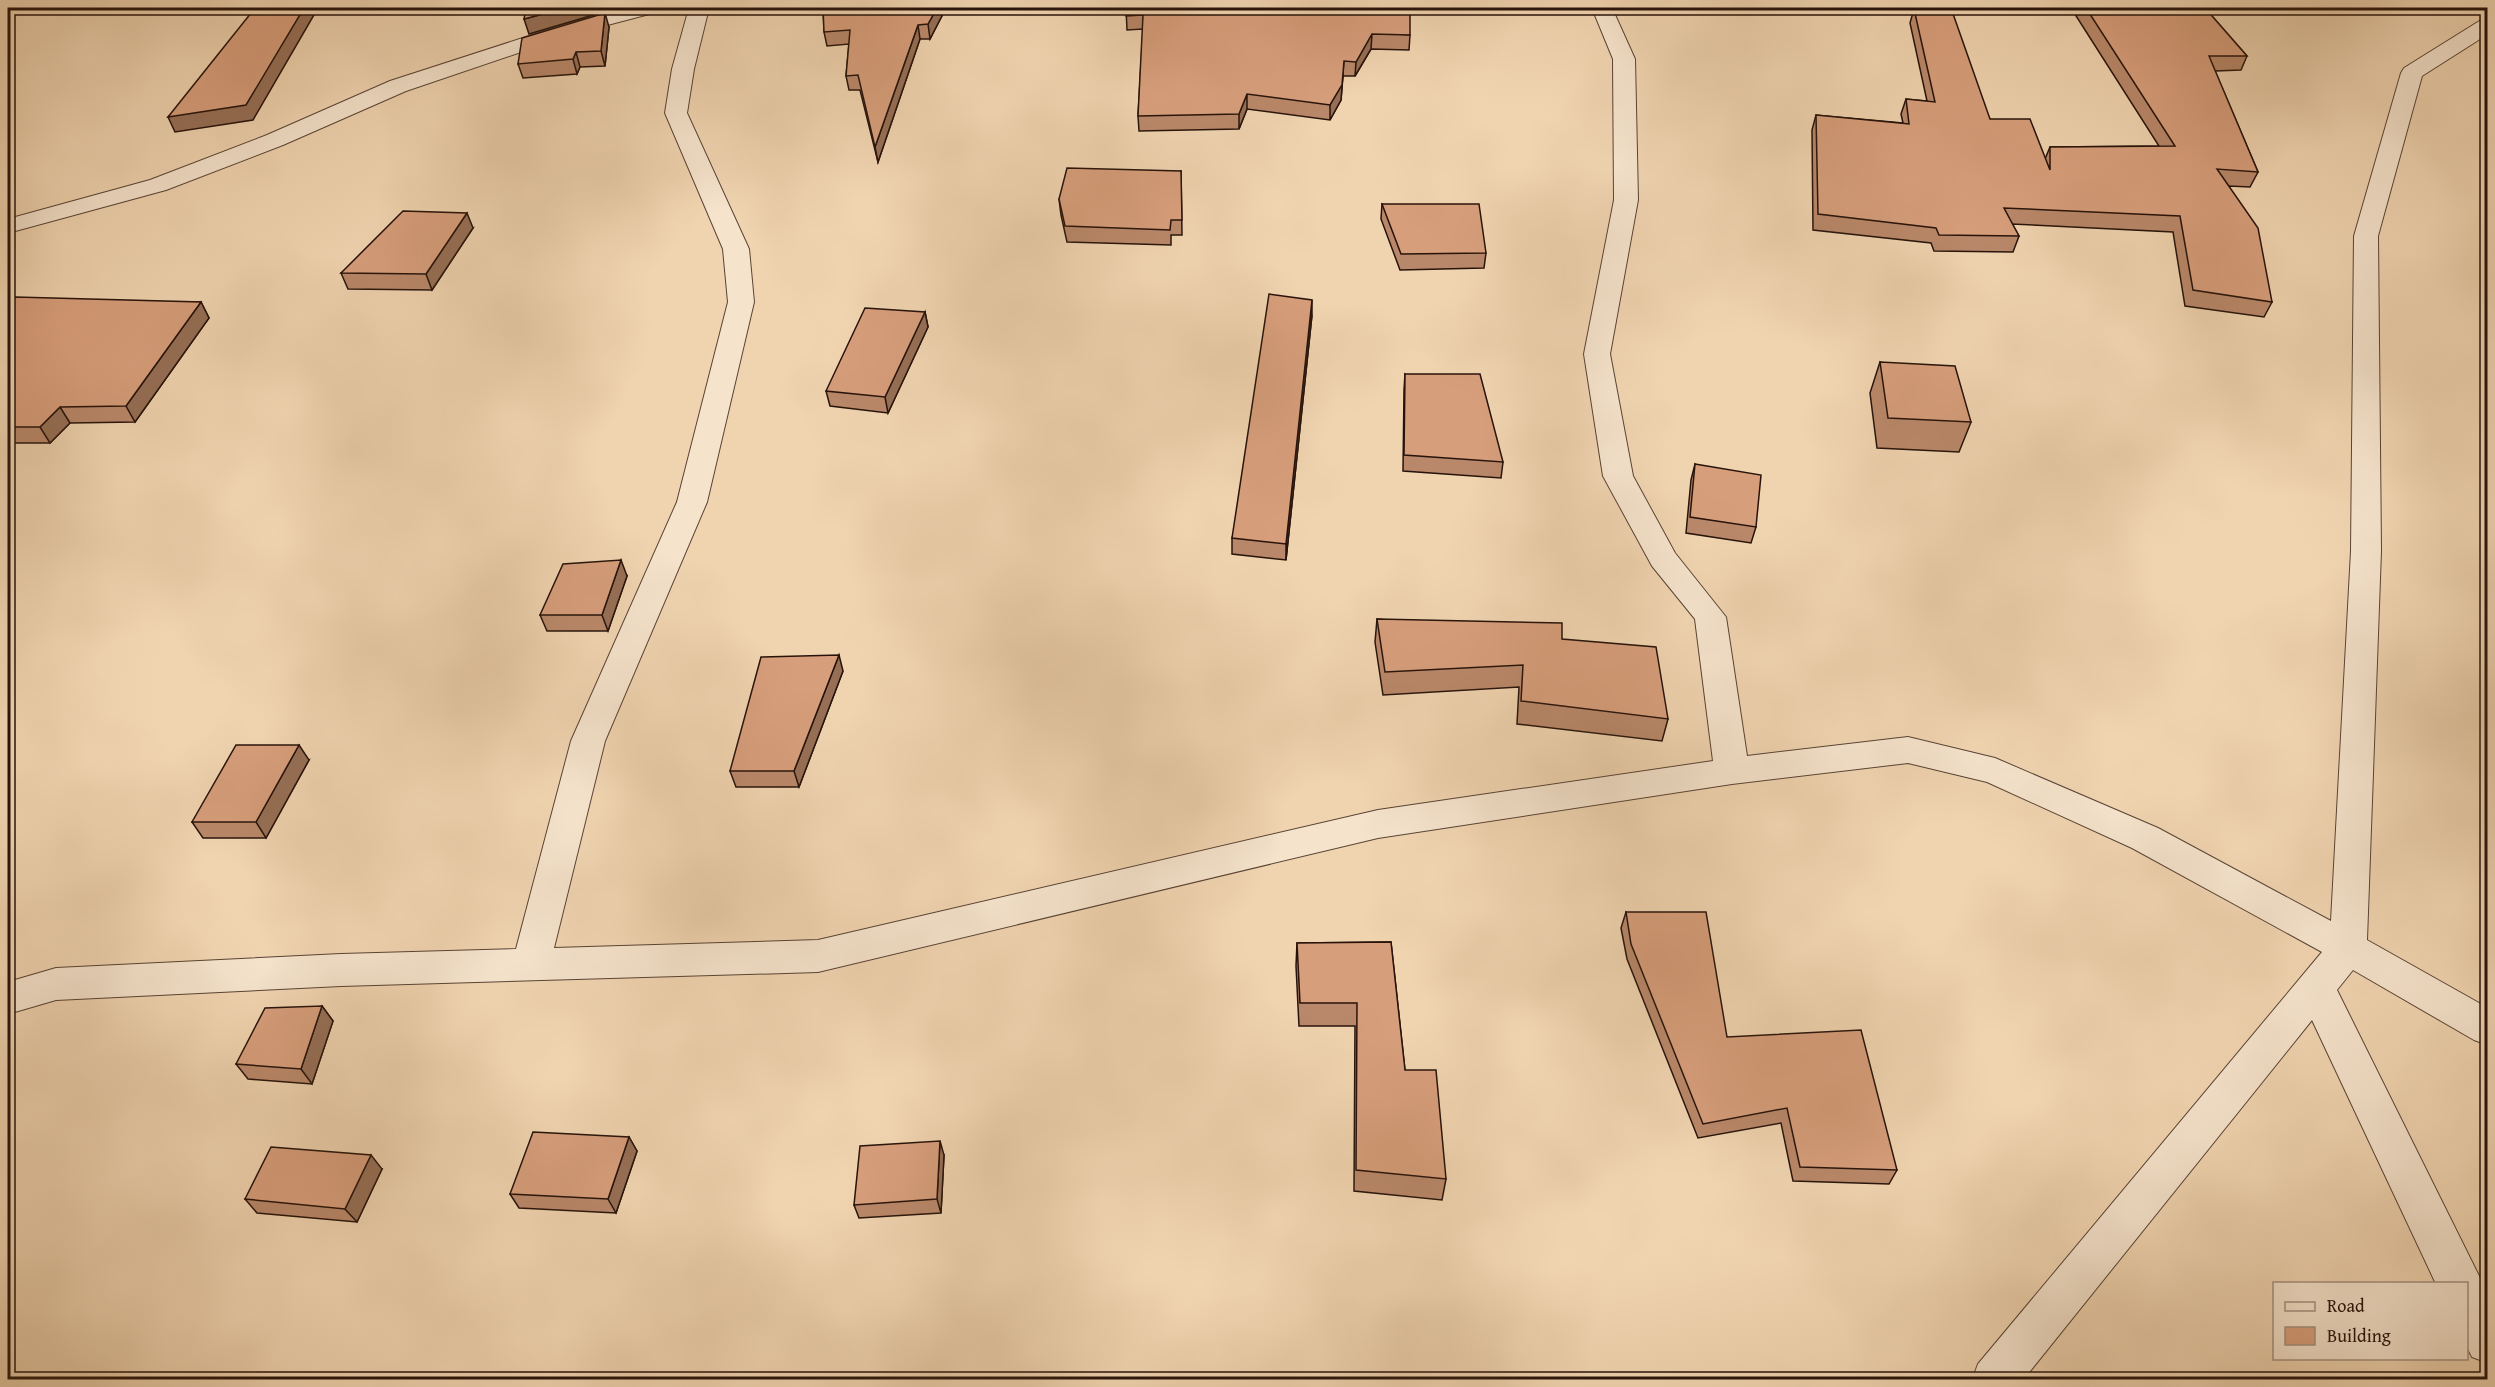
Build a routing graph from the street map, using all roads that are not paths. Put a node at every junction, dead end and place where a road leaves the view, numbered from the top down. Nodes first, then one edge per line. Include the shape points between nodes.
1 (650, 8) edge
2 (699, 8) edge
3 (1602, 8) edge
4 (2487, 24) edge
5 (8, 226) edge
6 (1732, 771) junction
7 (2348, 948) junction
8 (531, 964) junction
9 (2316, 987) junction
10 (8, 998) edge
11 (2487, 1028) edge
12 (2458, 1282) edge
13 (2468, 1302) edge
14 (2487, 1341) edge
15 (1994, 1380) edge

1 - 5 street via 570,29 398,86 275,140 158,184
2 - 8 street via 676,113 736,249 741,302 692,502 588,741
3 - 6 street via 1624,59 1626,200 1597,354 1618,476 1663,559 1710,617
4 - 7 street via 2412,72 2366,236 2366,550
6 - 7 street via 1908,750 1995,771 2145,838
6 - 8 street via 1378,824 818,956
7 - 9 street
7 - 11 street
8 - 10 street via 56,984
9 - 12 street
9 - 15 street
13 - 14 street

